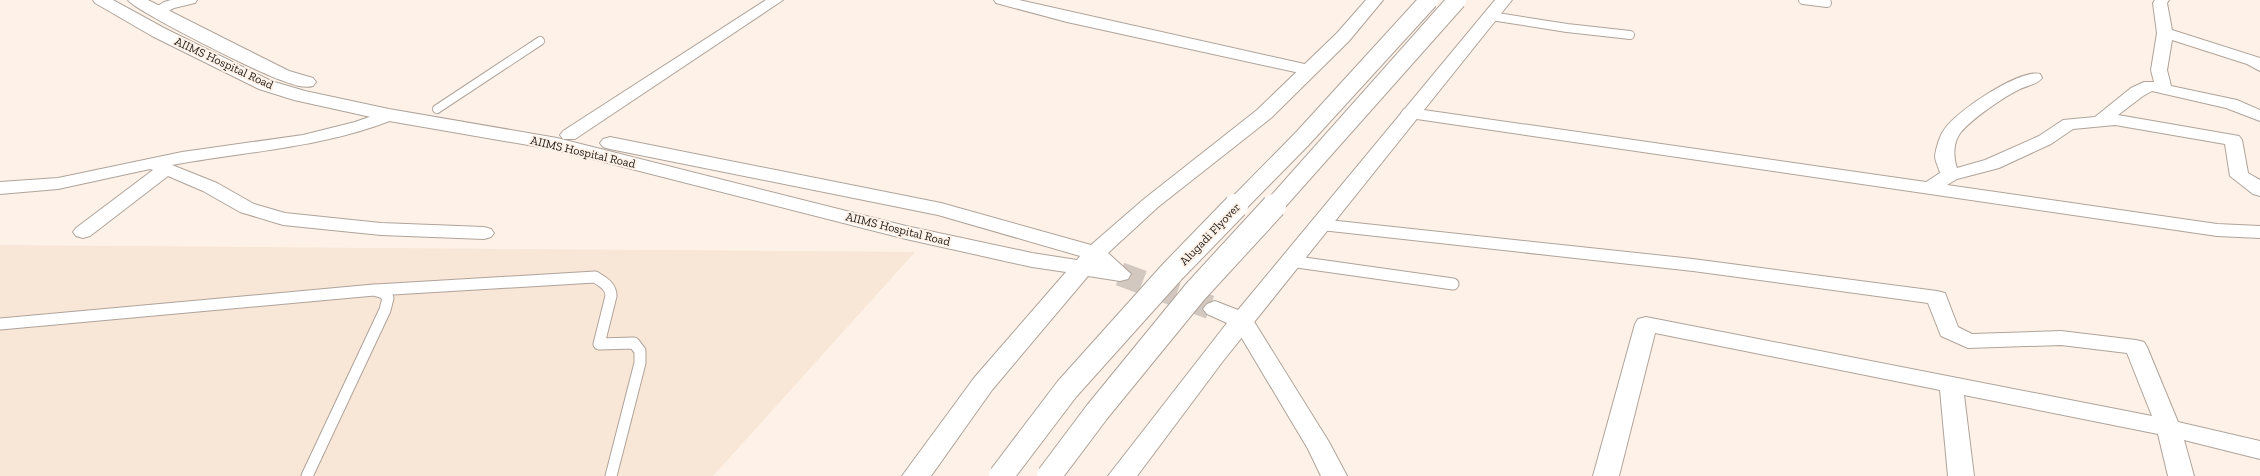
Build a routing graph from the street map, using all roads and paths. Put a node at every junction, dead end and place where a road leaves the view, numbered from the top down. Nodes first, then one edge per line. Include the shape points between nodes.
1 (101, 0) edge
2 (136, 0) edge
3 (190, 0) edge
4 (776, 0) edge
5 (1001, 0) edge
6 (1067, 0) edge
7 (1375, 0) edge
8 (1429, 0) edge
9 (1457, 0) edge
10 (1504, 0) edge
11 (1803, 0) edge
12 (2162, 0) edge
13 (1827, 3) dead end
14 (156, 12) junction
15 (1049, 12) junction
16 (1491, 16) junction
17 (2165, 33) junction
18 (1630, 35) dead end
19 (540, 41) dead end
20 (2260, 66) edge
21 (1309, 70) junction
22 (2034, 78) dead end
23 (2164, 89) junction
24 (436, 109) junction
25 (1410, 113) junction
26 (390, 115) junction
27 (2260, 116) edge
28 (416, 120) junction
29 (2100, 121) junction
30 (569, 135) junction
31 (159, 166) junction
32 (1950, 176) junction
33 (0, 188) edge
34 (1928, 189) junction
35 (2260, 190) edge
36 (1319, 225) junction
37 (83, 232) dead end
38 (2260, 232) edge
39 (484, 233) dead end
40 (1087, 261) junction
41 (1290, 261) junction
42 (1453, 284) dead end
43 (374, 290) junction
44 (1215, 309) tunnel mouth
45 (1242, 320) junction
46 (0, 324) edge
47 (1951, 386) junction
48 (2169, 428) junction
49 (2260, 450) edge
50 (307, 476) edge
51 (611, 476) edge
52 (916, 476) edge
53 (1001, 476) edge
54 (1049, 476) edge
55 (1122, 476) edge
56 (1334, 476) edge
57 (1606, 476) edge
58 (1961, 476) edge
59 (2181, 476) edge

1 - 26 main road, AIIMS Hospital Road via 158,32 265,84 301,96
2 - 14 main road, AIIMS Hospital Road
3 - 14 street via 169,5
4 - 30 street
5 - 15 street
6 - 15 street
7 - 21 main road via 1343,37
8 - 53 main road, Alugadi Flyover, bridge via 1302,139 1167,278 1067,390
9 - 54 main road, bridge via 1331,144 1195,292 1096,412
10 - 16 main road
11 - 13 lane
12 - 17 street via 2160,3
14 - 24 main road, AIIMS Hospital Road via 283,75 317,85
15 - 21 street
16 - 18 lane
16 - 25 main road
17 - 20 street via 2253,60
17 - 23 street via 2160,70
19 - 24 lane
21 - 40 main road via 1264,114 1151,203
22 - 32 street via 2012,86 1985,103 1952,131 1944,156
23 - 27 street via 2231,104
23 - 29 street via 2150,86 2136,92
24 - 28 main road
24 - 30 main road, AIIMS Hospital Road
25 - 34 street
25 - 36 main road
26 - 28 main road, AIIMS Hospital Road
26 - 31 street via 334,135
28 - 40 main road, AIIMS Hospital Road via 557,144 906,232
29 - 32 street via 2069,124 2045,140 1992,164
29 - 35 street via 2115,120 2233,140 2239,176
30 - 40 main road, AIIMS Hospital Road via 941,209 1015,231
31 - 33 street via 49,185
31 - 37 street
31 - 39 street via 210,187 247,208 283,219 381,229
32 - 34 street
34 - 38 street via 2217,230
36 - 41 main road
36 - 48 street via 1693,265 1937,298 1949,331 1968,341 2061,338 2136,347
40 - 52 main road via 983,384
41 - 42 lane
41 - 45 main road
43 - 46 lane
43 - 50 lane via 384,293 388,298 385,310
43 - 51 lane via 595,277 606,284 611,292 610,300 598,344 634,343 640,351 640,363
44 - 45 main road
45 - 55 main road
45 - 56 street via 1320,448
47 - 48 street
47 - 57 street via 1646,324
47 - 58 street
48 - 49 street
48 - 59 street

